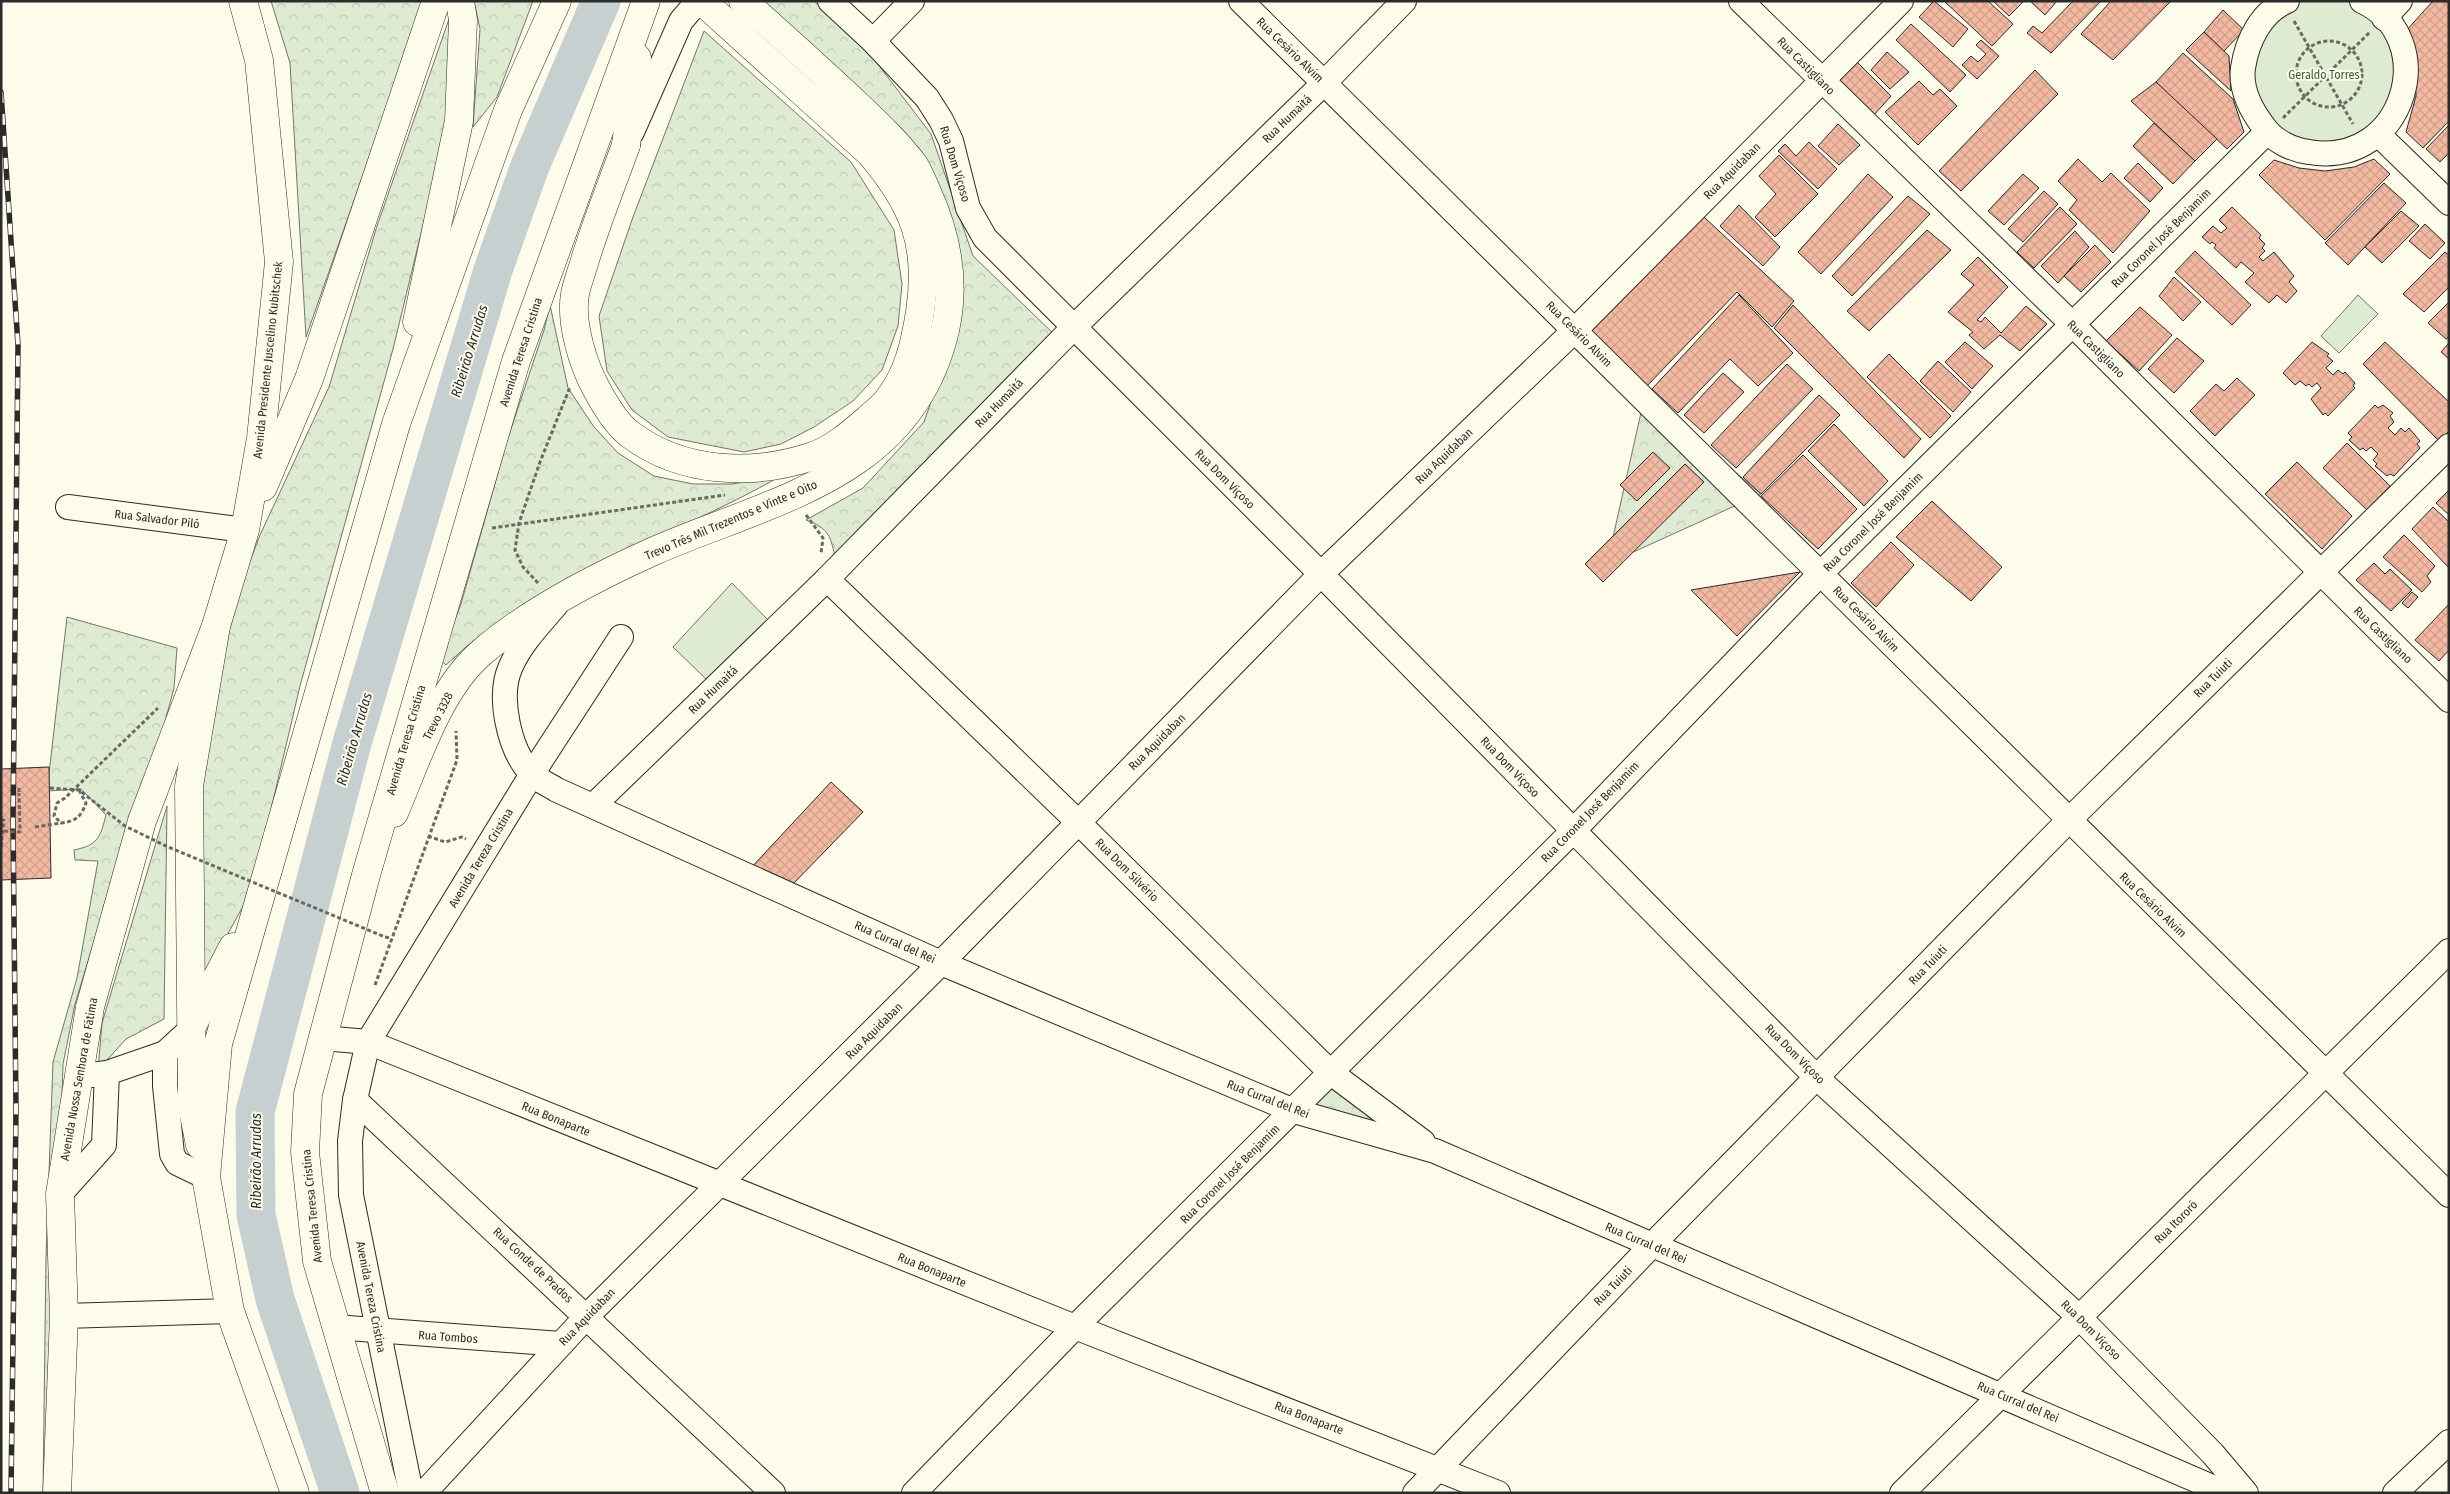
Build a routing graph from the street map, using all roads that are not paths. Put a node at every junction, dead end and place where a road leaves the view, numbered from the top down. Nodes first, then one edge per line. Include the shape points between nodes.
1 (243, 1) edge
2 (436, 1) edge
3 (460, 1) edge
4 (557, 1) edge
5 (698, 1) edge
6 (702, 1) edge
7 (743, 1) edge
8 (830, 1) edge
9 (912, 1) edge
10 (1241, 1) edge
11 (1404, 1) edge
12 (1740, 1) edge
13 (1901, 1) edge
14 (2362, 1) edge
15 (645, 4) edge
16 (2272, 5) edge
17 (2392, 9) edge
18 (873, 41) junction
19 (1822, 81) junction
20 (1324, 83) junction
21 (2267, 132) junction
22 (2371, 139) junction
23 (626, 146) junction
24 (2449, 203) edge
25 (2073, 325) junction
26 (1073, 328) junction
27 (1575, 330) junction
28 (396, 424) junction
29 (2449, 446) edge
30 (68, 507) dead end
31 (245, 530) junction
32 (2319, 572) junction
33 (1321, 574) junction
34 (1820, 574) junction
35 (827, 579) junction
36 (551, 592) junction
37 (216, 626) junction
38 (621, 637) dead end
39 (2449, 700) edge
40 (532, 774) junction
41 (594, 805) junction
42 (1078, 822) junction
43 (2068, 822) junction
44 (1573, 831) junction
45 (366, 875) junction
46 (259, 894) junction
47 (2449, 951) edge
48 (941, 963) junction
49 (190, 1030) junction
50 (323, 1038) junction
51 (368, 1042) junction
52 (165, 1053) junction
53 (1330, 1072) junction
54 (107, 1073) junction
55 (2326, 1074) junction
56 (77, 1077) junction
57 (1818, 1078) junction
58 (178, 1084) junction
59 (355, 1100) junction
60 (1294, 1111) junction
61 (1435, 1151) junction
62 (206, 1173) junction
63 (719, 1185) junction
64 (60, 1194) junction
65 (2449, 1195) edge
66 (1651, 1246) junction
67 (230, 1311) junction
68 (64, 1316) junction
69 (587, 1316) junction
70 (2080, 1317) junction
71 (335, 1327) junction
72 (1075, 1327) junction
73 (377, 1332) junction
74 (561, 1344) junction
75 (2002, 1394) junction
76 (2449, 1442) edge
77 (1439, 1468) junction
78 (57, 1493) edge
79 (295, 1493) edge
80 (385, 1493) edge
81 (411, 1493) edge
82 (424, 1493) edge
83 (773, 1493) edge
84 (914, 1493) edge
85 (1415, 1493) edge
86 (1462, 1493) edge
87 (1498, 1493) edge
88 (1902, 1493) edge
89 (2226, 1493) edge
90 (2246, 1493) edge
91 (2395, 1493) edge

1 - 31 main road, Avenida Presidente Juscelino Kubitschek via 259,60 279,262 261,438
2 - 31 main road via 309,379
3 - 28 main road via 464,20 459,121
4 - 28 main road via 508,110
5 - 23 street via 681,21
6 - 23 main road via 870,153 891,178 909,208 924,267 916,340 905,373 886,402 851,433 812,457 760,468 720,469 674,459 630,434 604,404 586,371 578,338 575,296 596,225
7 - 36 main road, Trevo Três Mil Trezentos e Vinte e Oito via 891,137 916,167 946,240 950,276 947,318 939,355 920,395 894,430 851,467 795,495
8 - 18 street, Rua Dom Viçoso
9 - 18 street
10 - 20 street, Rua Cesário Alvim
11 - 20 street, Rua Humaitá
12 - 19 street, Rua Castigliano
13 - 19 street, Rua Aquidaban
14 - 17 street
15 - 23 main road
15 - 45 main road, Avenida Teresa Cristina via 516,361
16 - 21 street via 2254,32 2246,51 2243,71 2245,92 2252,111
17 - 22 street via 2406,77 2402,98 2392,117
18 - 26 street, Rua Dom Viçoso via 927,98 941,120 951,141 968,208 985,238
19 - 25 street, Rua Castigliano
19 - 27 street, Rua Aquidaban
20 - 26 street, Rua Humaitá
20 - 27 street, Rua Cesário Alvim
21 - 22 street via 2300,151 2322,155 2344,152
21 - 25 street, Rua Coronel José Benjamim
22 - 24 street
25 - 32 street, Rua Castigliano
25 - 34 street, Rua Coronel José Benjamim
26 - 33 street, Rua Dom Viçoso
26 - 35 street, Rua Humaitá
27 - 33 street, Rua Aquidaban
27 - 34 street, Rua Cesário Alvim
28 - 46 main road
29 - 32 street, Rua Tuiuti
30 - 31 street, Rua Salvador Piló
31 - 37 main road, Avenida Presidente Juscelino Kubitschek
32 - 39 street, Rua Castigliano
32 - 43 street, Rua Tuiuti
33 - 42 street, Rua Aquidaban
33 - 44 street, Rua Dom Viçoso
34 - 43 street, Rua Cesário Alvim
34 - 44 street, Rua Coronel José Benjamim
35 - 41 street, Rua Humaitá
35 - 42 street, Rua Dom Silvério
36 - 40 street, Rua Curral del Rei via 510,667 504,698 515,749
36 - 45 main road, Trevo 3328 via 520,623 479,654 455,683 433,722
37 - 49 main road via 189,786
37 - 56 main road, Avenida Nossa Senhora de Fátima via 142,820 90,1007
38 - 40 street, Avenida Tereza Cristina
40 - 41 street, Rua Curral del Rei via 557,790
40 - 51 street, Avenida Tereza Cristina
41 - 48 street, Rua Curral del Rei
42 - 48 street, Rua Aquidaban
42 - 53 street, Rua Dom Silvério
43 - 55 street, Rua Cesário Alvim
43 - 57 street, Rua Tuiuti
44 - 53 street, Rua Coronel José Benjamim
44 - 57 street, Rua Dom Viçoso
45 - 50 main road, Avenida Teresa Cristina
46 - 49 main road
46 - 62 main road via 218,1044
47 - 55 street, Rua Itororó
48 - 60 street, Rua Curral del Rei
48 - 63 street, Rua Aquidaban
49 - 52 street
49 - 58 main road
50 - 51 street
50 - 71 main road, Avenida Teresa Cristina via 308,1094 305,1152 317,1262
51 - 59 street
51 - 63 street, Rua Bonaparte
52 - 54 street
52 - 58 street
53 - 60 street, Rua Coronel José Benjamim
53 - 61 street, Rua Dom Silvério
54 - 56 street
54 - 64 street via 104,1145
55 - 65 street, Rua Cesário Alvim
55 - 70 street, Rua Itororó
56 - 64 main road, Avenida Nossa Senhora de Fátima
57 - 66 street, Rua Tuiuti
57 - 70 street, Rua Dom Viçoso
58 - 62 main road via 192,1105
59 - 69 street, Rua Conde de Prados
59 - 73 street, Avenida Tereza Cristina via 350,1141 351,1195
60 - 61 street, Rua Curral del Rei
60 - 72 street, Rua Coronel José Benjamim
61 - 66 street, Rua Curral del Rei
62 - 67 main road
63 - 69 street, Rua Aquidaban
63 - 72 street, Rua Bonaparte
64 - 68 main road, Avenida Nossa Senhora de Fátima
66 - 75 street, Rua Curral del Rei
66 - 77 street, Rua Tuiuti
67 - 68 street
67 - 79 main road
68 - 78 main road, Avenida Nossa Senhora de Fátima
69 - 74 street, Rua Aquidaban
69 - 83 street, Rua Conde de Prados
70 - 75 street, Rua Itororó
70 - 90 street, Rua Dom Viçoso via 2213,1454
71 - 73 street, Rua Tombos
71 - 80 main road, Avenida Teresa Cristina
72 - 77 street, Rua Bonaparte
72 - 84 street, Rua Coronel José Benjamim
73 - 74 street, Rua Tombos
73 - 81 street, Avenida Tereza Cristina
74 - 82 street, Rua Aquidaban
75 - 88 street, Rua Itororó
75 - 89 street, Rua Curral del Rei
76 - 91 street
77 - 85 street, Rua Tuiuti
77 - 86 street
77 - 87 street, Rua Bonaparte

